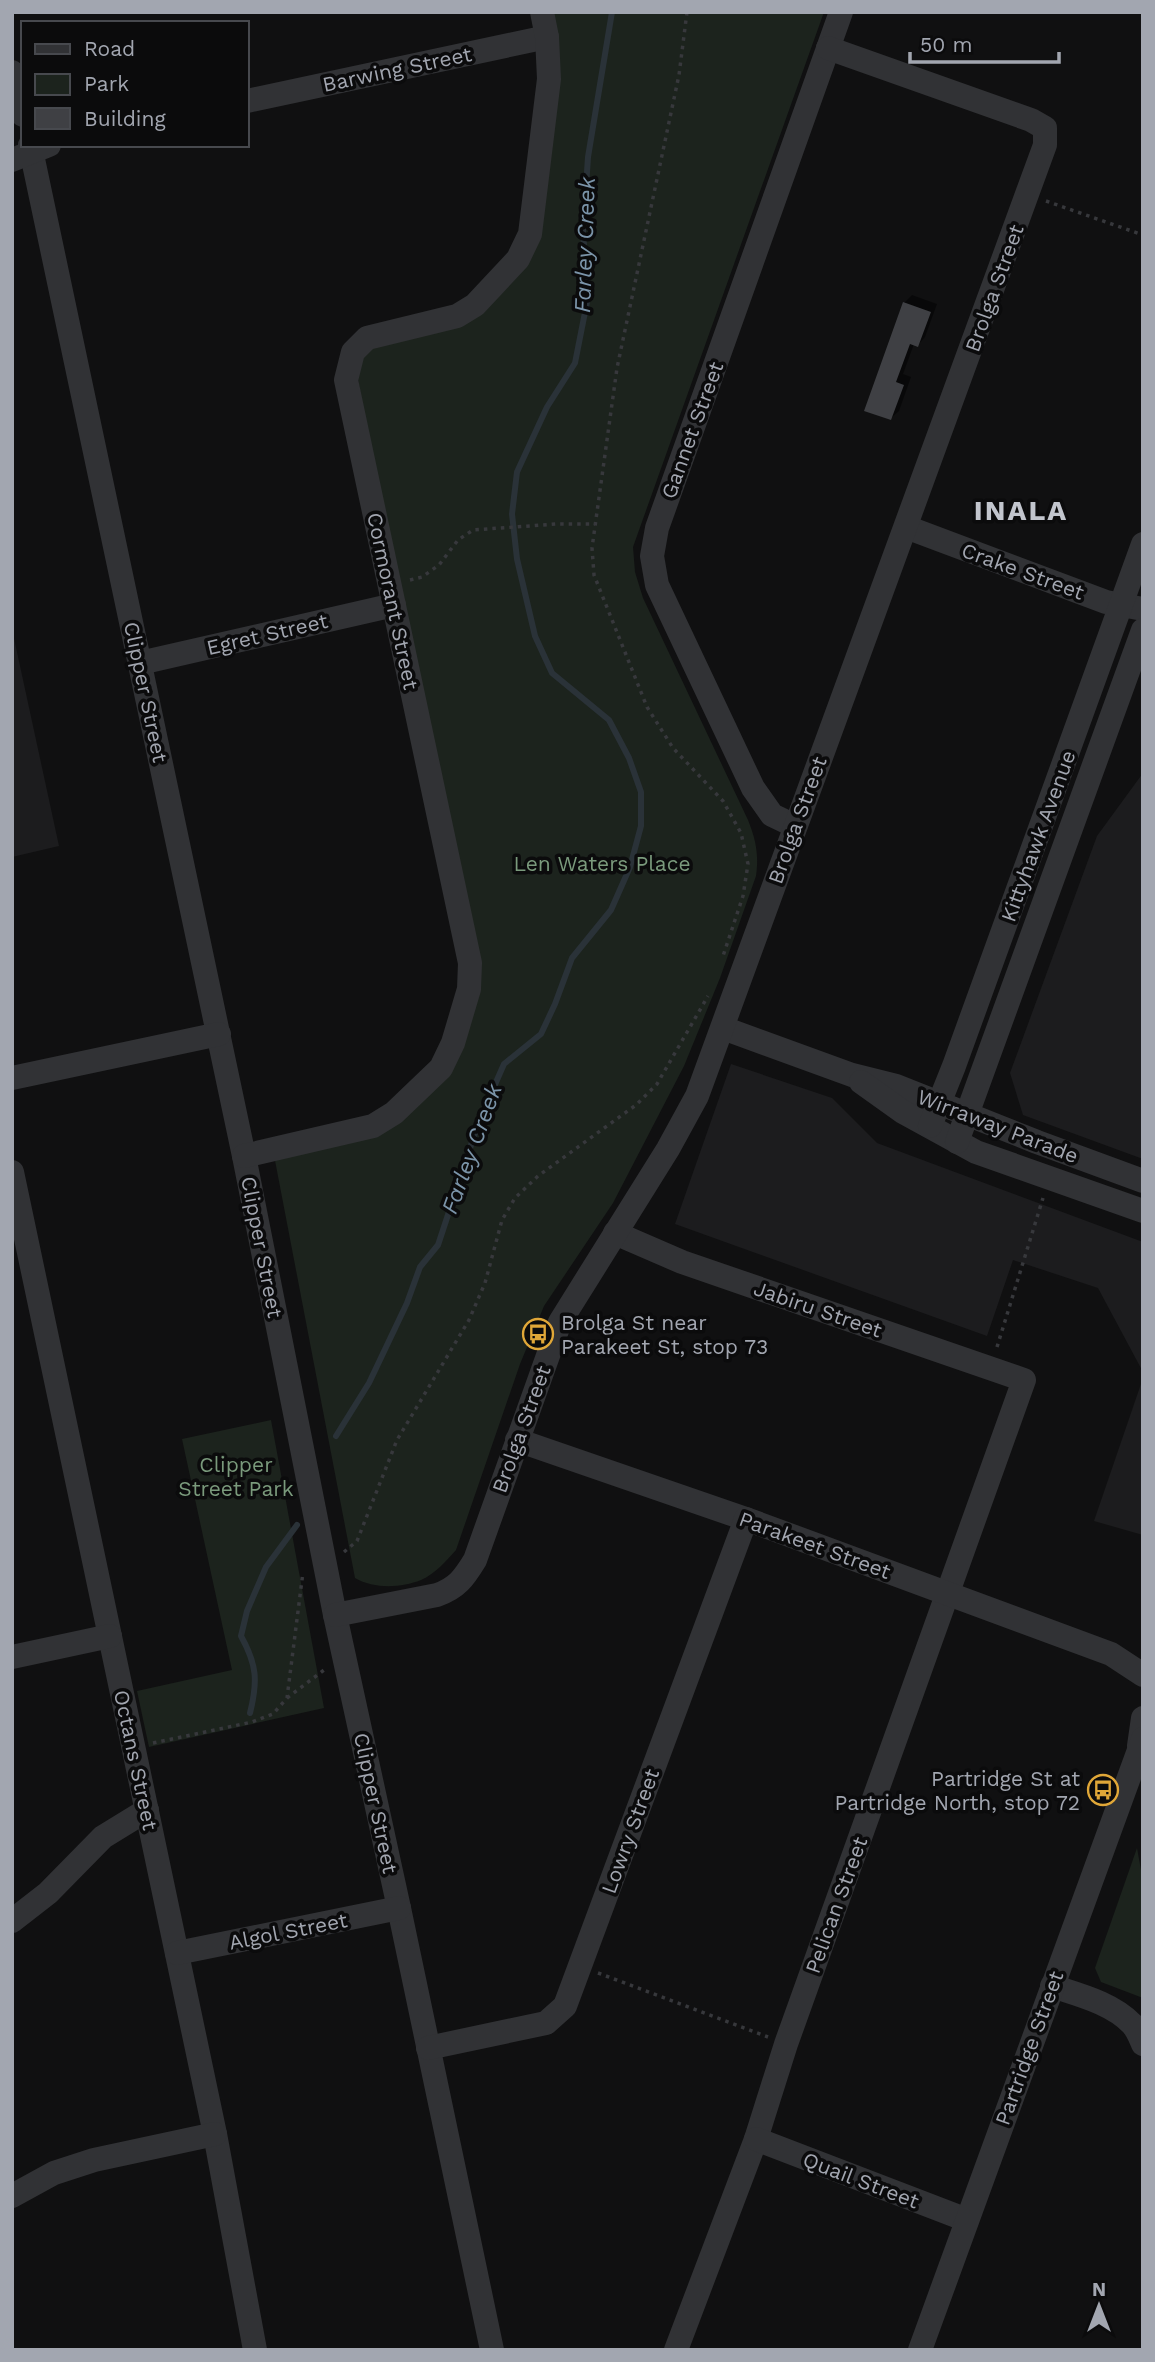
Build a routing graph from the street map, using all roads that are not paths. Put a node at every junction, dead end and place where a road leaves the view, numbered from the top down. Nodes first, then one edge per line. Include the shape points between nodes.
1 (542, 12) edge
2 (841, 12) edge
3 (547, 37) junction
4 (828, 48) junction
5 (12, 72) edge
6 (248, 101) edge
7 (21, 107) edge
8 (31, 151) edge
9 (906, 527) junction
10 (1143, 544) edge
11 (392, 595) junction
12 (1132, 607) edge
13 (1143, 630) edge
14 (140, 663) junction
15 (794, 826) junction
16 (723, 1028) junction
17 (219, 1034) junction
18 (852, 1075) junction
19 (12, 1078) edge
20 (940, 1103) junction
21 (968, 1116) junction
22 (930, 1126) junction
23 (957, 1142) junction
24 (244, 1156) junction
25 (12, 1172) edge
26 (1143, 1181) edge
27 (1143, 1211) edge
28 (615, 1233) junction
29 (1024, 1381) joint
30 (517, 1440) junction
31 (746, 1519) junction
32 (947, 1594) junction
33 (335, 1615) junction
34 (110, 1636) junction
35 (1111, 1654) junction
36 (1143, 1656) edge
37 (12, 1657) edge
38 (1143, 1675) edge
39 (1143, 1718) edge
40 (1141, 1742) edge
41 (147, 1810) junction
42 (399, 1908) junction
43 (12, 1921) edge
44 (177, 1953) junction
45 (1052, 1986) junction
46 (1143, 2044) edge
47 (428, 2048) junction
48 (215, 2134) junction
49 (756, 2139) junction
50 (12, 2196) edge
51 (967, 2220) junction
52 (255, 2350) edge
53 (492, 2350) edge
54 (676, 2350) edge
55 (920, 2350) edge

1 - 3 street, Cormorant Street
2 - 4 street, Gannet Street
3 - 6 street, Barwing Street
3 - 11 street, Cormorant Street via 549,79 530,234 518,259 475,305 457,316 368,338 353,352 346,380
4 - 9 street, Brolga Street via 1045,128 1045,145 1028,194
4 - 15 street, Gannet Street via 657,528 653,556 657,585 753,788 772,815
5 - 7 street
8 - 14 street, Clipper Street
9 - 12 street, Crake Street
9 - 15 street, Brolga Street
10 - 12 street, Kittyhawk Avenue
11 - 14 street, Egret Street
11 - 24 street, Cormorant Street via 470,963 469,989 441,1068 394,1113 373,1126
12 - 20 street, Kittyhawk Avenue
13 - 21 street, Kittyhawk Avenue
14 - 17 street, Clipper Street
15 - 16 street, Brolga Street
16 - 18 street, Wirraway Parade
16 - 28 street, Brolga Street via 696,1096
17 - 19 street
17 - 24 street, Clipper Street
18 - 20 street, Wirraway Parade
18 - 22 street, Wirraway Parade
20 - 21 street, Wirraway Parade
20 - 22 street, Kittyhawk Avenue
21 - 23 street, Kittyhawk Avenue
21 - 26 street, Wirraway Parade
22 - 23 street, Wirraway Parade
23 - 27 street, Wirraway Parade
24 - 33 street, Clipper Street
25 - 34 street, Octans Street
28 - 29 street, Jabiru Street via 682,1262
28 - 30 street, Brolga Street via 560,1322
29 - 32 street, Pelican Street
30 - 31 street, Parakeet Street
30 - 33 street, Brolga Street via 475,1560 462,1581 437,1595
31 - 32 street, Parakeet Street
31 - 47 street, Lowry Street via 565,2006 546,2023
32 - 35 street, Parakeet Street
32 - 49 street, Pelican Street
33 - 42 street, Clipper Street
34 - 37 street
34 - 41 street, Octans Street
35 - 36 street, Parakeet Street
35 - 38 street, Parakeet Street
39 - 40 street, Partridge Street
40 - 45 street, Partridge Street
41 - 43 street via 103,1837 48,1894
41 - 44 street, Octans Street
42 - 44 street, Algol Street
42 - 47 street, Clipper Street
44 - 48 street, Octans Street
45 - 46 street via 1115,2012 1134,2025
45 - 51 street, Partridge Street
47 - 53 street, Clipper Street
48 - 50 street via 94,2160 54,2173
48 - 52 street, Octans Street
49 - 51 street, Quail Street
49 - 54 street, Pelican Street
51 - 55 street, Partridge Street

